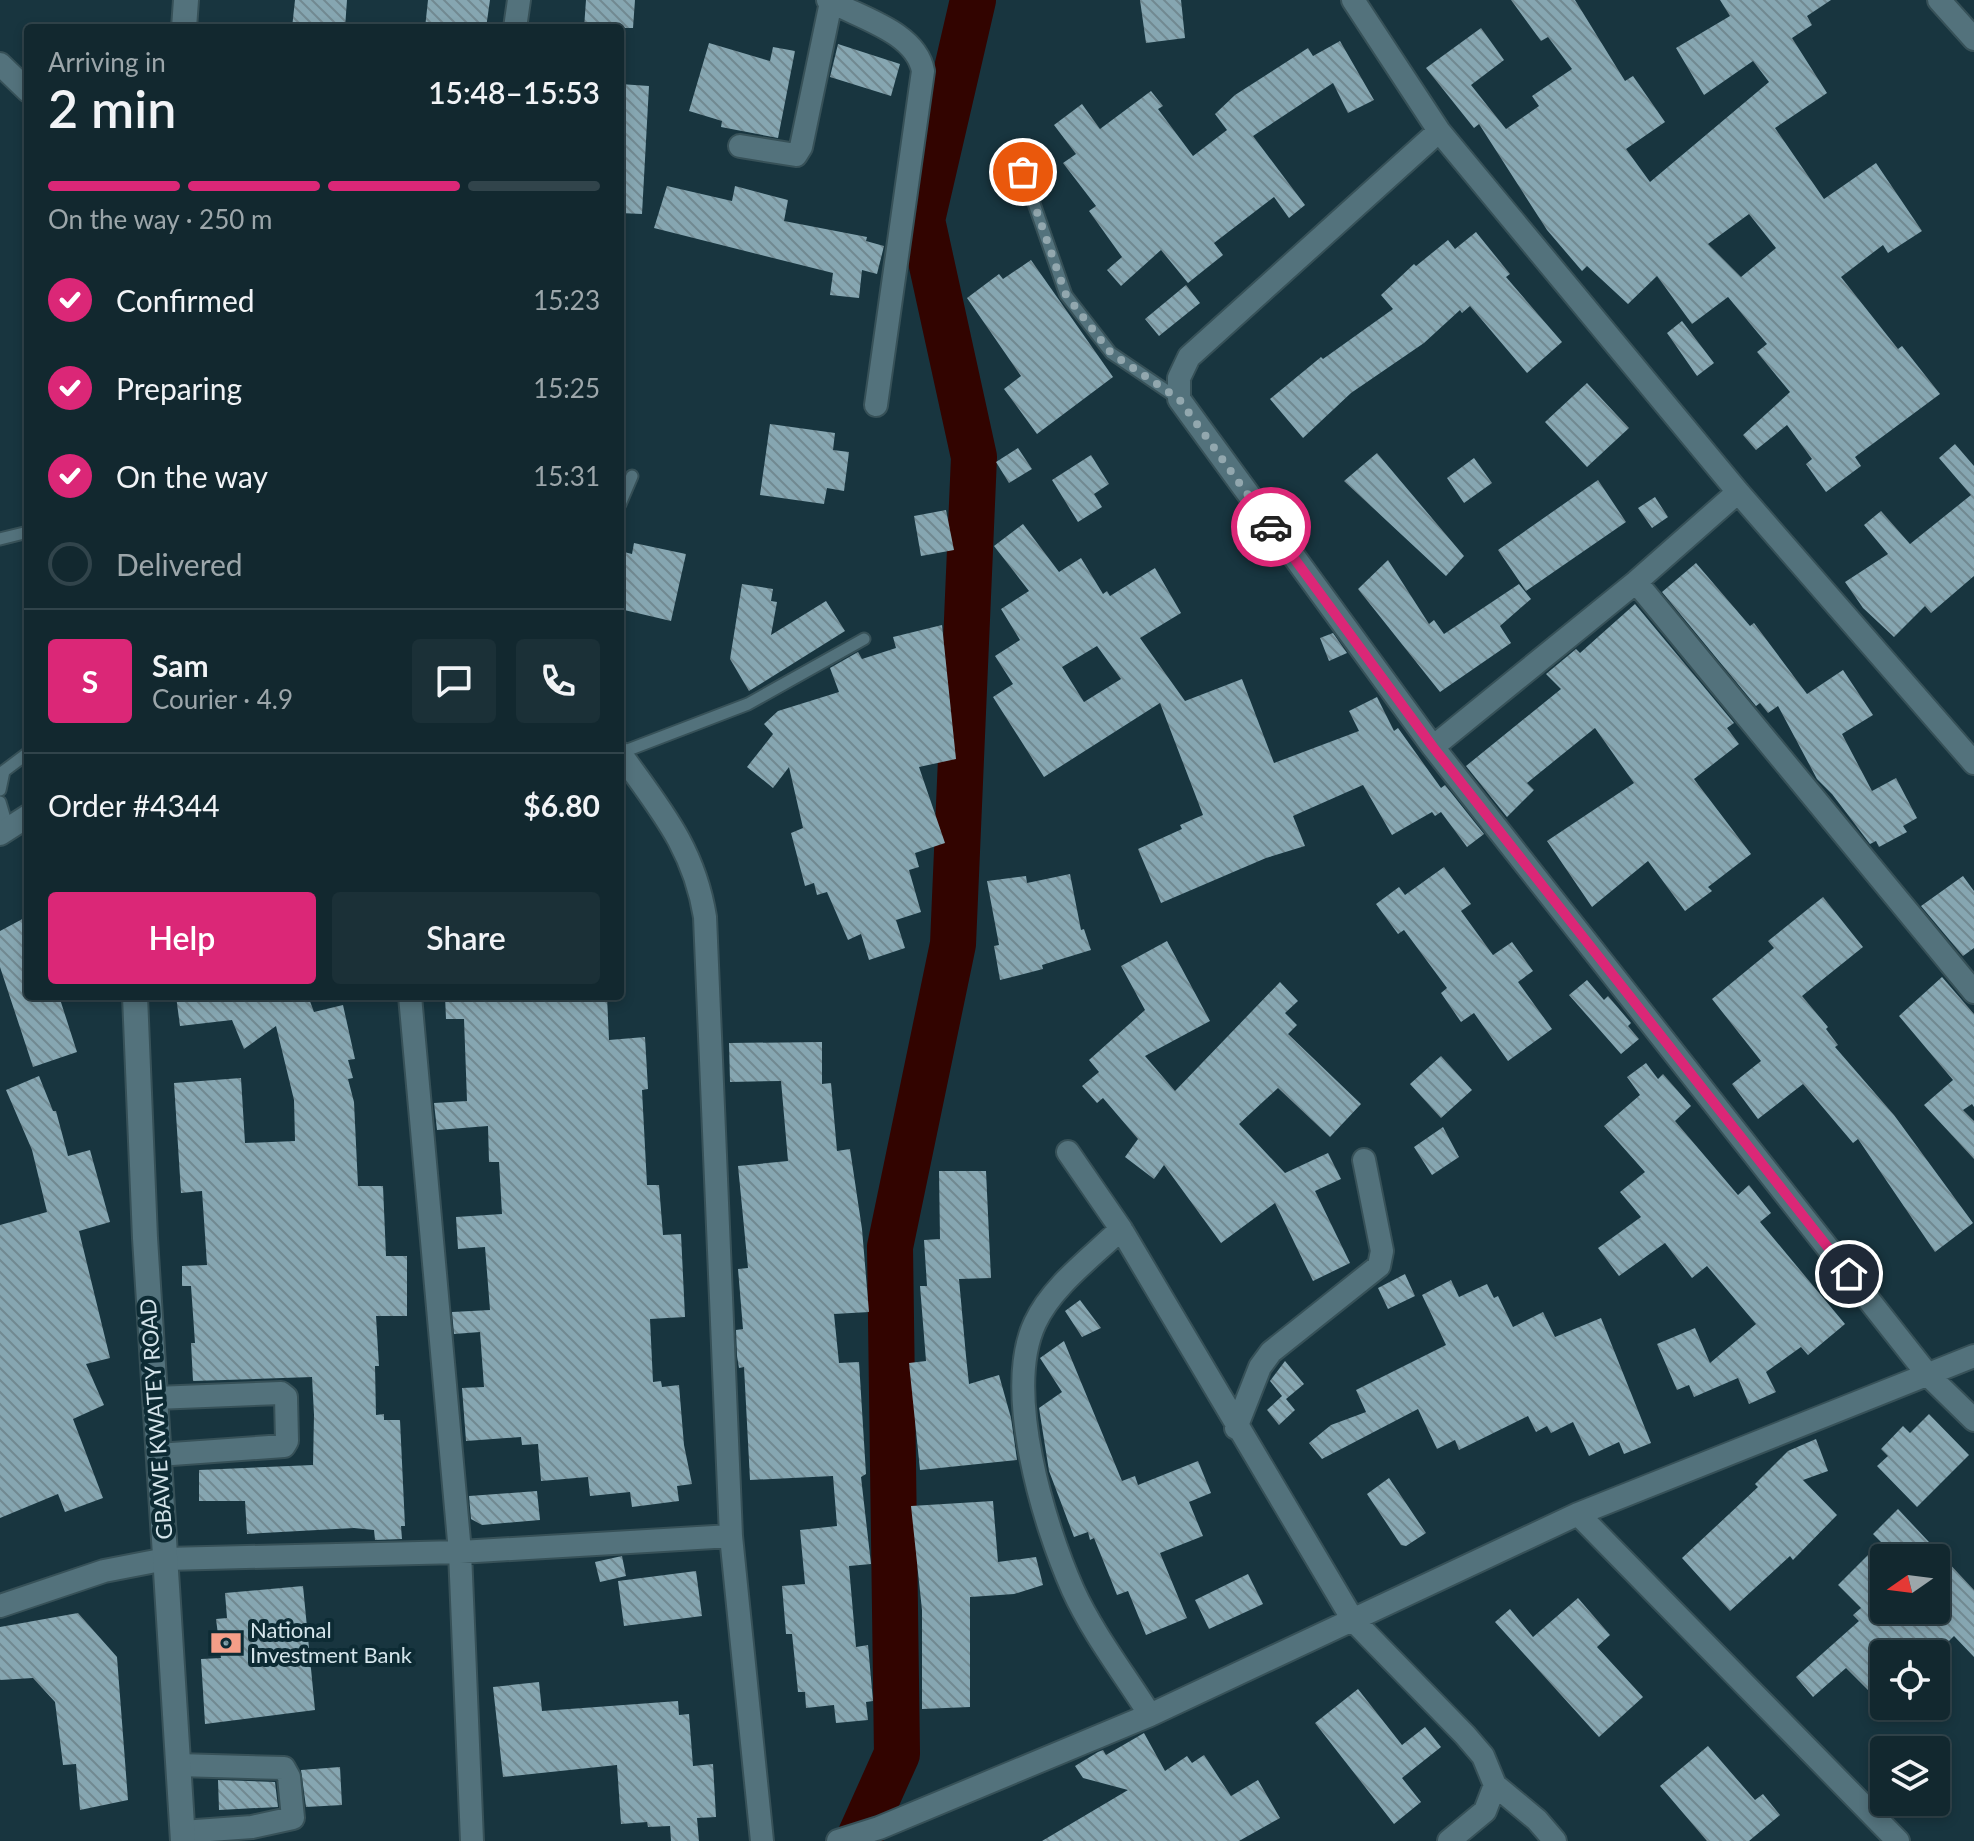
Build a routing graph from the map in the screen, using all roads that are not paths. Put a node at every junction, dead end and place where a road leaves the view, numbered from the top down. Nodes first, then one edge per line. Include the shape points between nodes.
1 (186, 0) edge
2 (519, 0) edge
3 (1353, 0) edge
4 (1939, 0) edge
5 (830, 1) edge
6 (184, 24) edge
7 (516, 24) edge
8 (1974, 39) edge
9 (0, 64) edge
10 (24, 87) edge
11 (1439, 131) junction
12 (740, 146) dead end
13 (1023, 172) dead end
14 (1179, 399) junction
15 (876, 405) dead end
16 (632, 476) dead end
17 (1738, 492) junction
18 (624, 495) edge
19 (24, 533) edge
20 (0, 539) edge
21 (1636, 582) junction
22 (864, 639) dead end
23 (1433, 747) junction
24 (624, 751) edge
25 (24, 756) edge
26 (624, 759) edge
27 (1974, 763) edge
28 (0, 790) edge
29 (0, 802) edge
30 (24, 818) edge
31 (4, 831) edge
32 (1974, 992) edge
33 (135, 1000) edge
34 (410, 1000) edge
35 (1068, 1152) dead end
36 (1364, 1160) dead end
37 (1121, 1229) junction
38 (1974, 1356) edge
39 (1928, 1375) junction
40 (155, 1398) junction
41 (1974, 1420) edge
42 (1236, 1428) junction
43 (158, 1455) junction
44 (1578, 1514) junction
45 (731, 1536) junction
46 (460, 1552) junction
47 (166, 1559) junction
48 (0, 1606) edge
49 (1353, 1620) junction
50 (1150, 1715) junction
51 (178, 1765) junction
52 (1495, 1785) junction
53 (182, 1836) edge
54 (840, 1840) edge
55 (472, 1841) edge
56 (762, 1841) edge
57 (1449, 1841) edge
58 (1555, 1841) edge
59 (1898, 1841) edge

1 - 6 street
2 - 7 street
3 - 11 street
4 - 8 street
5 - 12 street via 801,147 796,155
5 - 15 street via 908,42 923,71
9 - 10 street
11 - 14 street via 1189,357 1179,378
11 - 17 street
13 - 14 lane via 1066,295 1111,353
14 - 23 street
16 - 18 lane
17 - 21 street
17 - 27 street
19 - 20 lane
21 - 23 street
21 - 32 street
22 - 24 lane via 748,704
23 - 39 street
25 - 28 lane via 4,771
26 - 45 street via 690,857 705,917
29 - 31 lane
30 - 31 street
33 - 40 street, GBAWE KWATEY ROAD
34 - 46 street
35 - 37 street
36 - 42 street via 1382,1251 1379,1266 1271,1352
37 - 42 street
37 - 50 street via 1058,1289 1034,1324 1022,1404 1043,1506 1074,1592
38 - 39 street
39 - 41 street
39 - 44 street
40 - 43 street, GBAWE KWATEY ROAD
40 - 43 street via 281,1393 286,1397 284,1446
42 - 49 street
43 - 47 street, GBAWE KWATEY ROAD
44 - 49 street
44 - 59 street
45 - 46 street
45 - 56 street
46 - 47 street
46 - 55 street
47 - 48 street via 104,1571
47 - 51 street, GBAWE KWATEY ROAD
49 - 50 street
49 - 52 street via 1465,1735 1483,1756
50 - 54 street
51 - 53 street, GBAWE KWATEY ROAD
51 - 53 street via 284,1768 293,1818
52 - 57 street via 1485,1811
52 - 58 street

